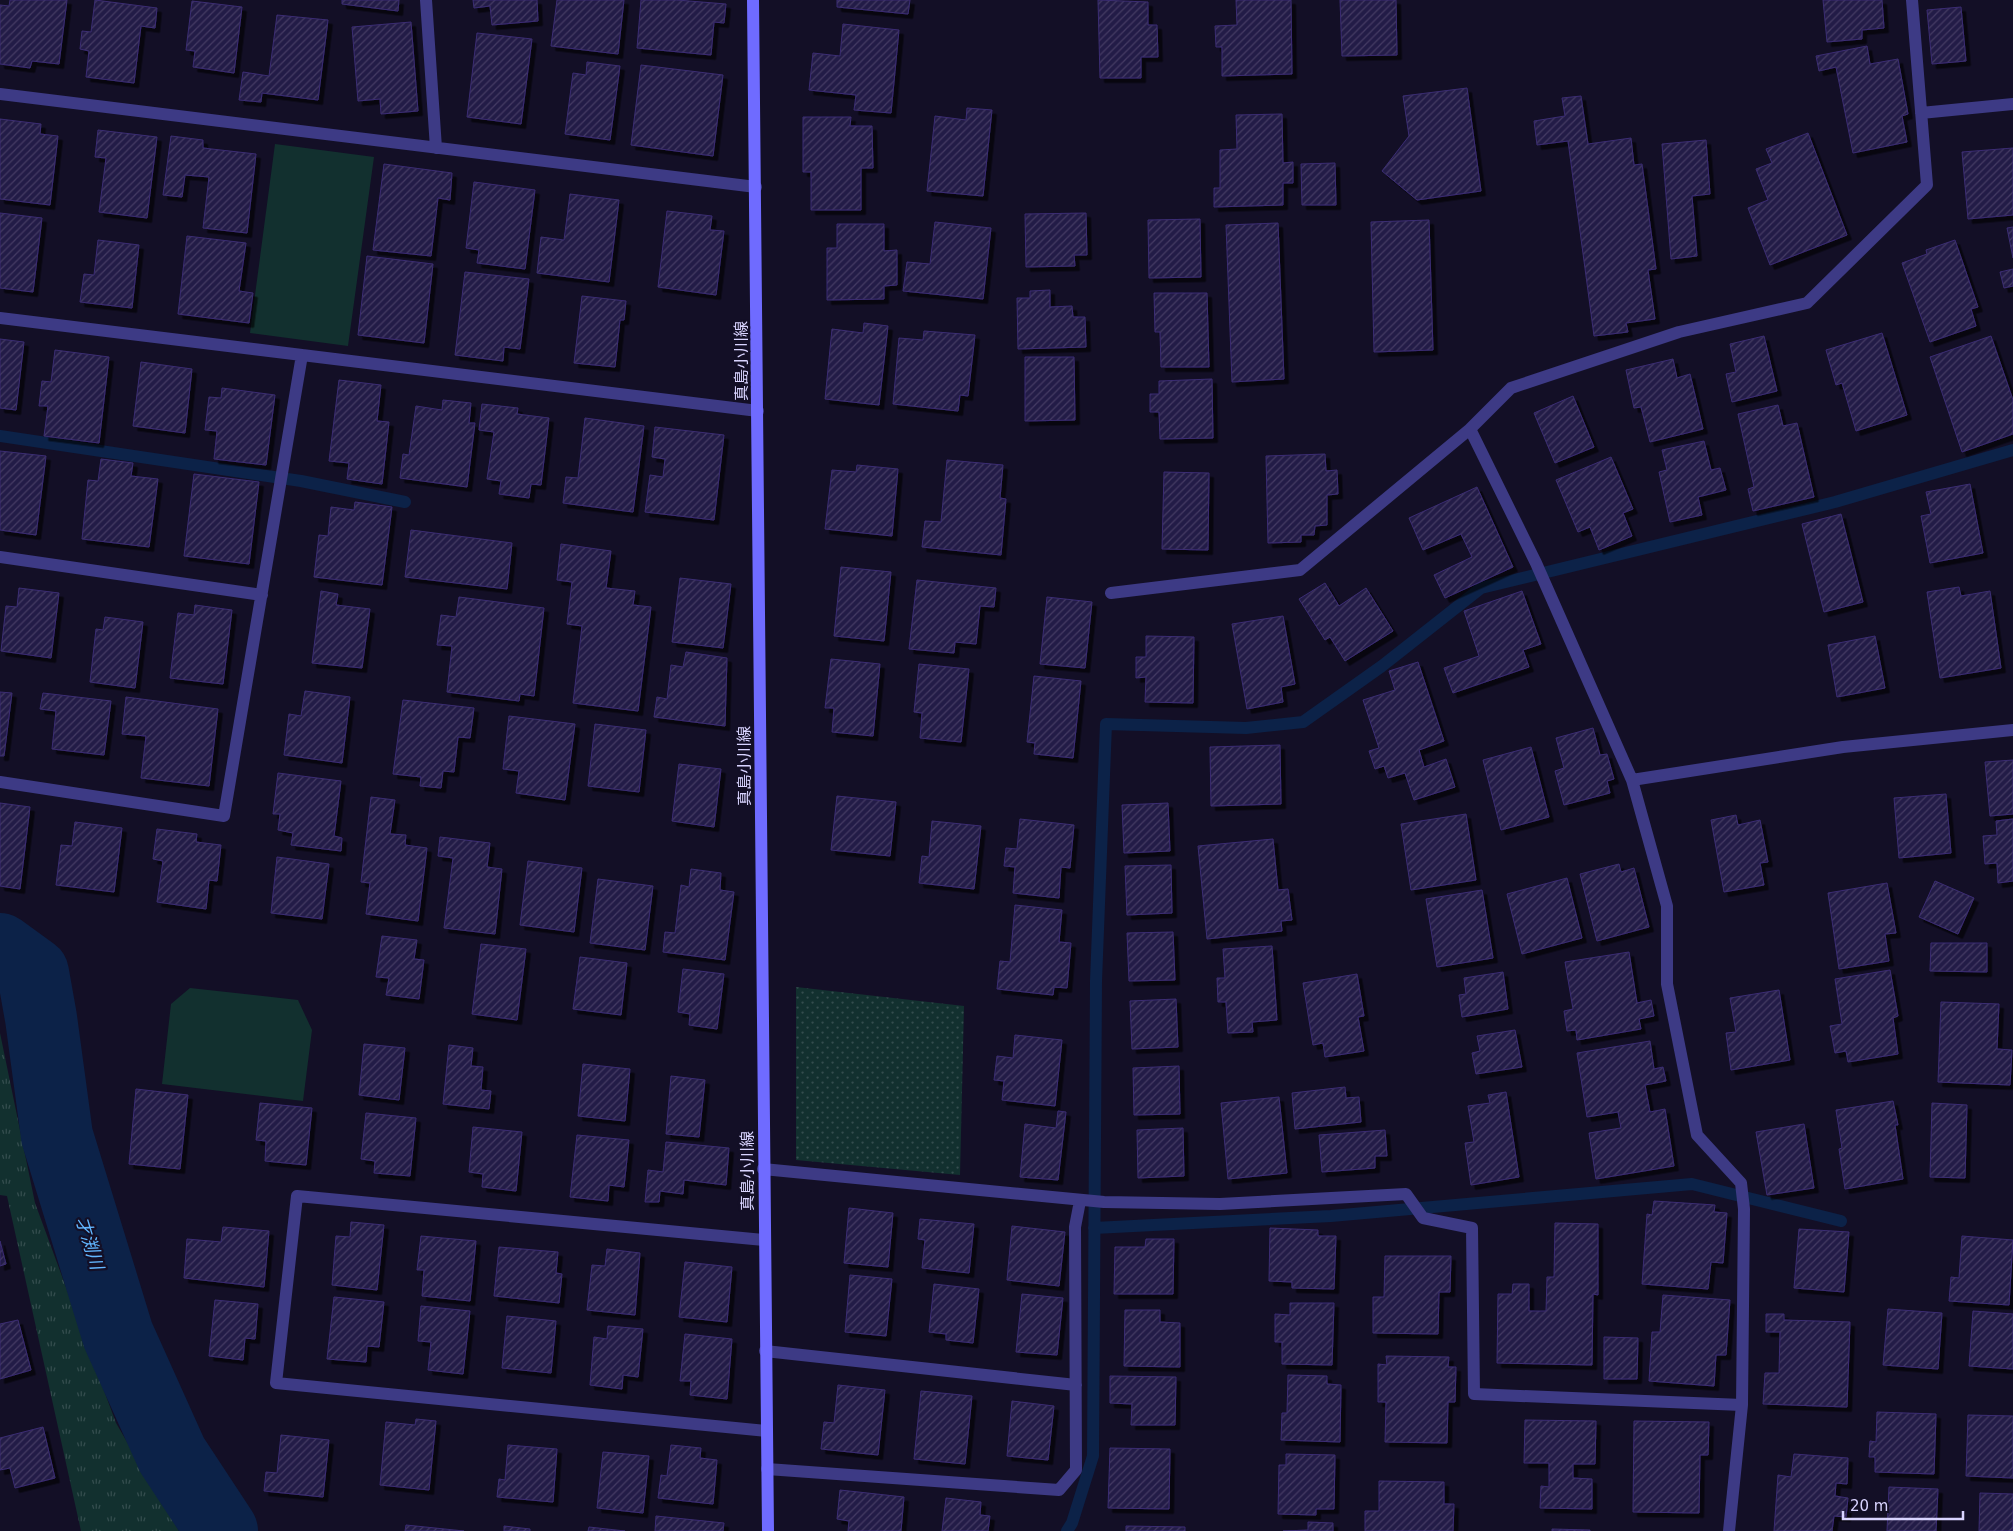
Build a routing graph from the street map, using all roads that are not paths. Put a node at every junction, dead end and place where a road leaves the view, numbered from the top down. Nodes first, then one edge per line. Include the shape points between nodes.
1 (426, 0) edge
2 (753, 0) edge
3 (1912, 0) edge
4 (0, 94) edge
5 (2013, 104) edge
6 (1921, 113) junction
7 (436, 148) junction
8 (756, 187) junction
9 (0, 318) edge
10 (302, 355) junction
11 (758, 411) junction
12 (1470, 429) junction
13 (0, 557) edge
14 (1112, 593) dead end
15 (262, 595) junction
16 (2013, 730) edge
17 (1632, 780) junction
18 (0, 782) edge
19 (764, 1169) junction
20 (1080, 1201) junction
21 (764, 1240) junction
22 (765, 1351) junction
23 (1076, 1385) junction
24 (1742, 1405) junction
25 (766, 1431) junction
26 (767, 1469) junction
27 (768, 1531) edge
28 (1729, 1531) edge

1 - 7 street
2 - 8 street, 真島小川線
3 - 6 street
4 - 7 street
5 - 6 street
6 - 12 street via 1927,184 1807,303 1679,332 1511,388
7 - 8 street
8 - 11 street, 真島小川線
9 - 10 street
10 - 11 street
10 - 15 street
11 - 19 street, 真島小川線
12 - 14 street via 1300,570
12 - 17 street via 1536,564
13 - 15 street
15 - 18 street via 224,816
16 - 17 street via 1843,747
17 - 24 street via 1667,906 1667,984 1697,1135 1741,1183 1744,1210
19 - 20 street
19 - 21 street, 真島小川線
20 - 23 street via 1075,1227
20 - 24 street via 1220,1204 1406,1194 1423,1218 1472,1228 1474,1394
21 - 22 street, 真島小川線
21 - 25 street via 297,1196 276,1383
22 - 23 street
22 - 25 street, 真島小川線
23 - 26 street via 1076,1470 1060,1490
24 - 28 street
25 - 26 street, 真島小川線
26 - 27 street, 真島小川線

